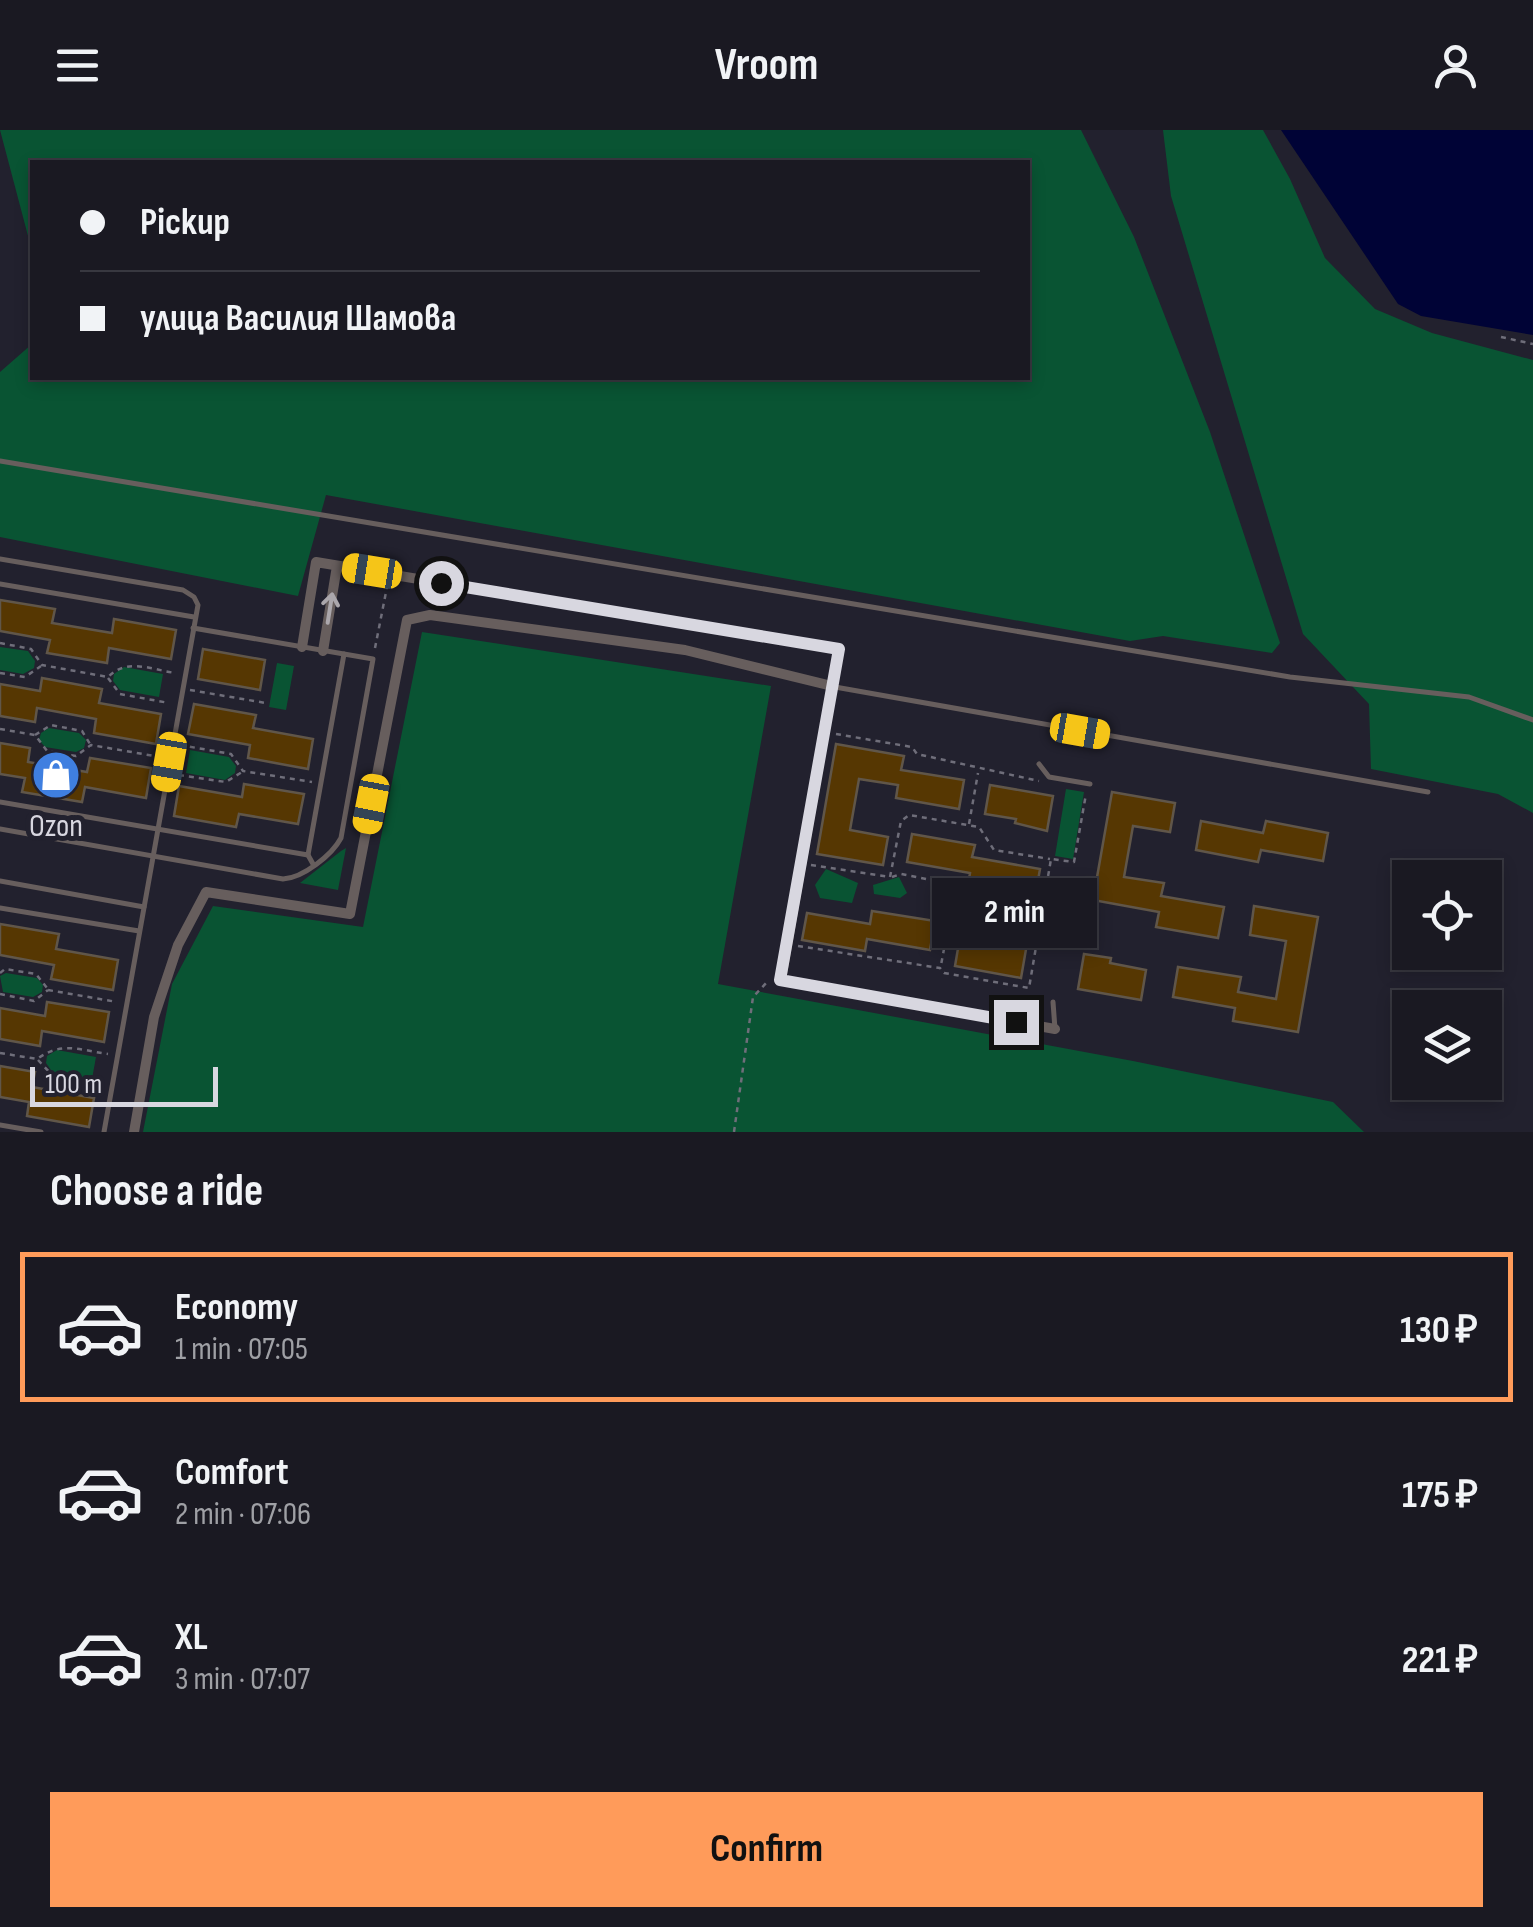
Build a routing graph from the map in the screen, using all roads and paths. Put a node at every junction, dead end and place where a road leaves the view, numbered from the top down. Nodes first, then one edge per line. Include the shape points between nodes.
1 (1502, 337) dead end
2 (1533, 344) edge
3 (0, 461) edge
4 (0, 559) edge
5 (337, 566) junction
6 (0, 584) edge
7 (195, 617) junction
8 (193, 628) junction
9 (0, 643) edge
10 (302, 647) junction
11 (323, 651) junction
12 (344, 654) junction
13 (42, 665) junction
14 (0, 673) edge
15 (174, 673) dead end
16 (108, 676) junction
17 (832, 686) junction
18 (188, 690) dead end
19 (169, 703) dead end
20 (266, 704) dead end
21 (1533, 720) edge
22 (0, 729) edge
23 (834, 734) dead end
24 (35, 735) junction
25 (179, 744) dead end
26 (90, 745) junction
27 (160, 757) dead end
28 (1039, 764) dead end
29 (979, 770) junction
30 (243, 771) junction
31 (174, 774) dead end
32 (316, 783) dead end
33 (1051, 783) dead end
34 (1088, 786) joint
35 (1428, 792) dead end
36 (0, 802) edge
37 (968, 826) junction
38 (0, 829) edge
39 (157, 830) junction
40 (308, 855) junction
41 (153, 856) junction
42 (1052, 859) junction
43 (314, 864) junction
44 (809, 865) dead end
45 (890, 877) junction
46 (0, 882) edge
47 (144, 907) junction
48 (0, 908) edge
49 (139, 931) junction
50 (796, 946) dead end
51 (940, 968) junction
52 (0, 973) edge
53 (774, 977) dead end
54 (48, 990) junction
55 (0, 994) edge
56 (117, 1002) dead end
57 (1053, 1002) dead end
58 (1055, 1028) joint
59 (0, 1053) edge
60 (108, 1054) dead end
61 (38, 1059) junction
62 (102, 1084) dead end
63 (0, 1125) edge
64 (42, 1132) edge
65 (104, 1132) edge
66 (134, 1132) edge
67 (734, 1132) edge

1 - 2 path
3 - 21 lane via 1290,677 1469,698
4 - 7 lane via 183,590 196,602
5 - 10 street via 316,562
11 -> 5 street
5 - 17 street via 839,649
6 - 7 lane
7 - 8 lane
8 - 10 lane
8 - 39 lane
9 - 13 path via 31,649
10 - 11 lane
11 - 12 lane
12 - 40 lane
12 - 43 lane via 373,659 341,838
13 - 14 path via 25,677
13 - 16 path
15 - 16 path via 125,665
16 - 19 path via 120,694
17 - 35 lane
17 - 58 street via 780,980
17 - 66 street via 685,650 430,614 407,620 350,914 206,892 178,945 154,1017
18 - 20 path
22 - 24 path
23 - 29 path via 912,747
24 - 26 path via 47,751 76,756
24 - 26 path via 52,724 82,730
25 - 30 path via 228,753
26 - 27 path
28 - 34 lane via 1049,776
29 - 33 path
29 - 37 path
30 - 31 path via 222,782
30 - 32 path
34 - 42 path via 1074,862
36 - 39 lane
37 - 42 path via 978,827 994,850
37 - 45 path via 909,815 900,821
38 - 41 lane
39 - 40 lane
39 - 41 lane
40 - 43 lane
41 - 43 lane via 283,879
41 - 47 lane
42 - 51 path via 1028,988
44 - 45 path
45 - 51 path via 956,885
46 - 47 lane
47 - 49 lane
48 - 49 lane
49 - 65 lane
50 - 51 path
52 - 54 path via 36,974
53 - 67 path via 753,997
54 - 55 path via 34,1001
54 - 56 path
57 - 58 lane
59 - 61 path
60 - 61 path via 56,1047
61 - 62 path via 52,1075
63 - 64 lane

